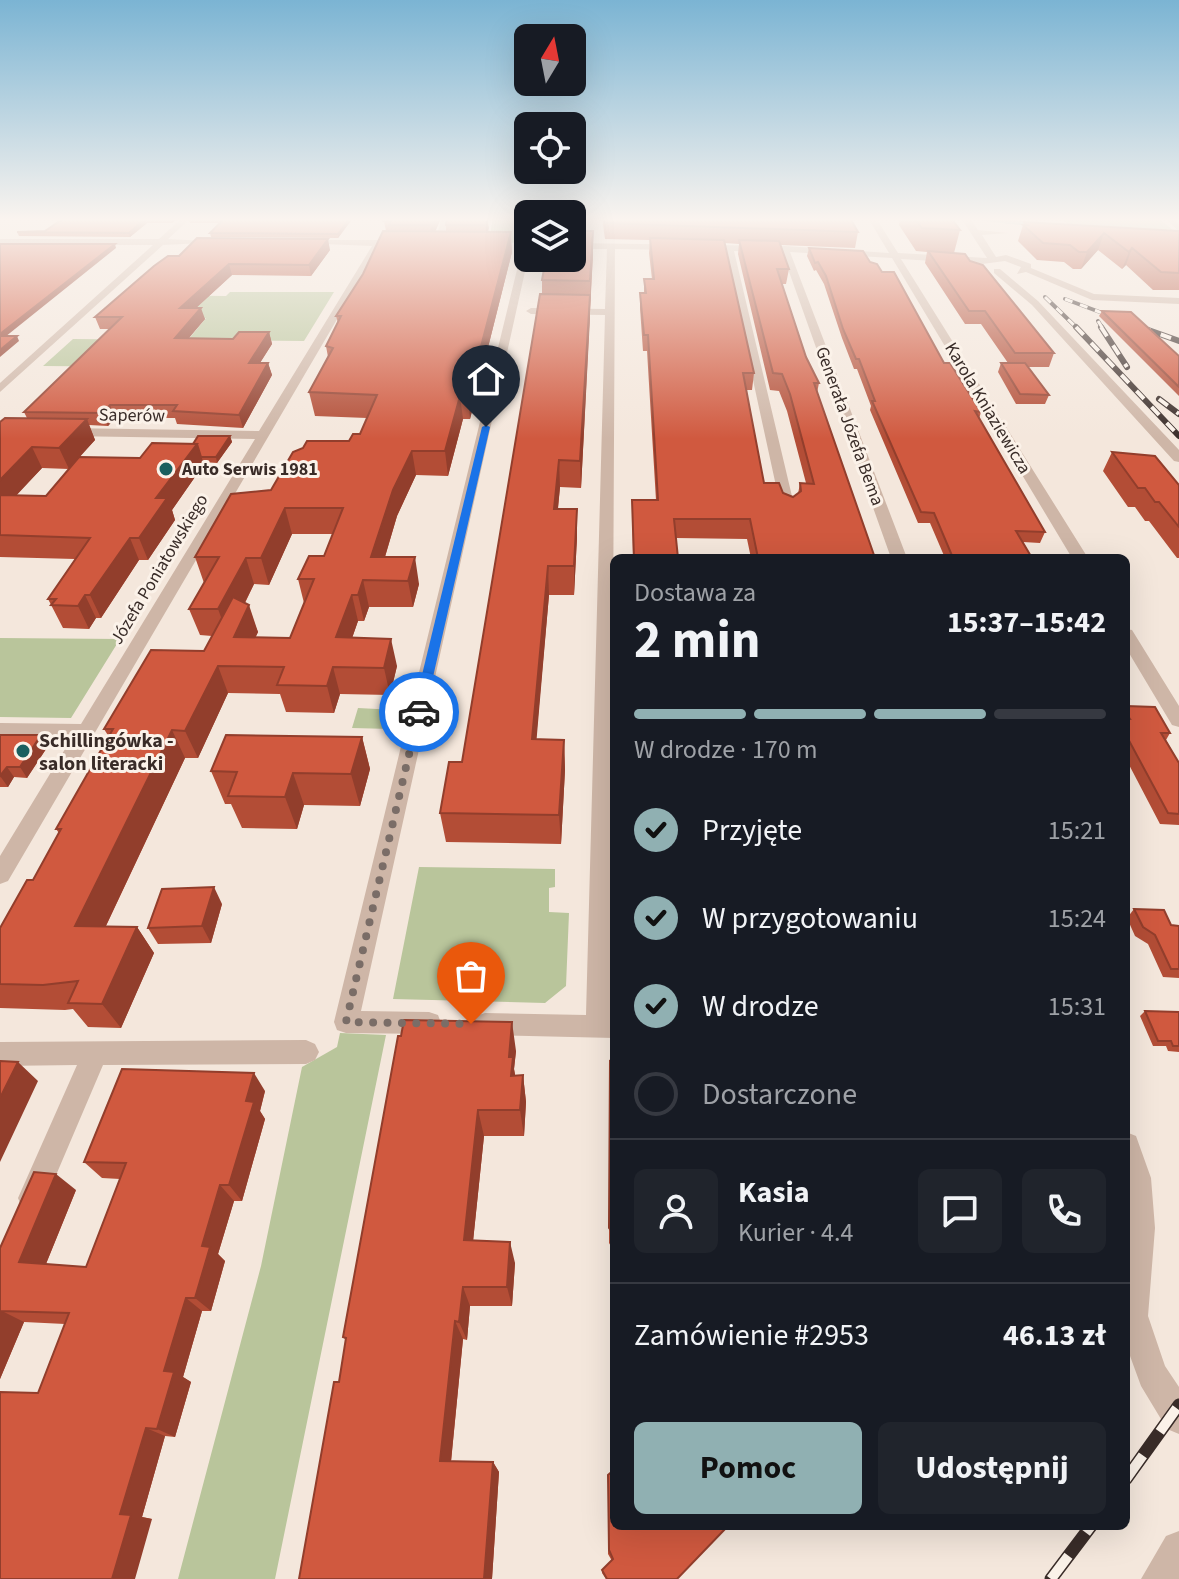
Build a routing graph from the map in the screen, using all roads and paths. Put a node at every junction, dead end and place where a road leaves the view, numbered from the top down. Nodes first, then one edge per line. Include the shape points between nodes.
1 (107, 292) edge
2 (349, 292) edge
3 (511, 292) edge
4 (610, 292) edge
5 (739, 292) edge
6 (801, 292) edge
7 (917, 292) edge
8 (1022, 292) edge
9 (1030, 292) edge
10 (1079, 292) edge
11 (1179, 301) edge
12 (1035, 303) junction
13 (531, 311) dead end
14 (610, 312) junction
15 (0, 389) edge
16 (56, 432) edge
17 (263, 435) junction
18 (1179, 458) edge
19 (788, 509) edge
20 (898, 554) edge
21 (1078, 554) edge
22 (1130, 641) edge
23 (1179, 721) edge
24 (0, 729) edge
25 (85, 730) junction
26 (0, 875) edge
27 (606, 1026) edge
28 (306, 1052) dead end
29 (0, 1054) edge
30 (95, 1054) junction
31 (1130, 1158) edge
32 (18, 1229) edge
33 (1179, 1417) edge
34 (1179, 1549) edge
35 (1159, 1579) edge

1 - 15 street
2 - 17 street, Józefa Poniatowskiego
3 - 27 street via 346,1022
4 - 14 street
5 - 19 street
6 - 20 street, Generała Józefa Bema
7 - 21 street, Karola Kniaziewicza
8 - 12 street
9 - 12 street
10 - 11 street via 1102,299
12 - 18 street
13 - 14 street
14 - 27 street
16 - 17 street, Saperów
17 - 25 street, Józefa Poniatowskiego
22 - 23 street
24 - 25 street
25 - 26 street, Józefa Poniatowskiego
28 - 30 street
29 - 30 street
30 - 32 street
31 - 33 street via 1137,1178 1140,1228 1132,1316 1152,1375
34 - 35 street

